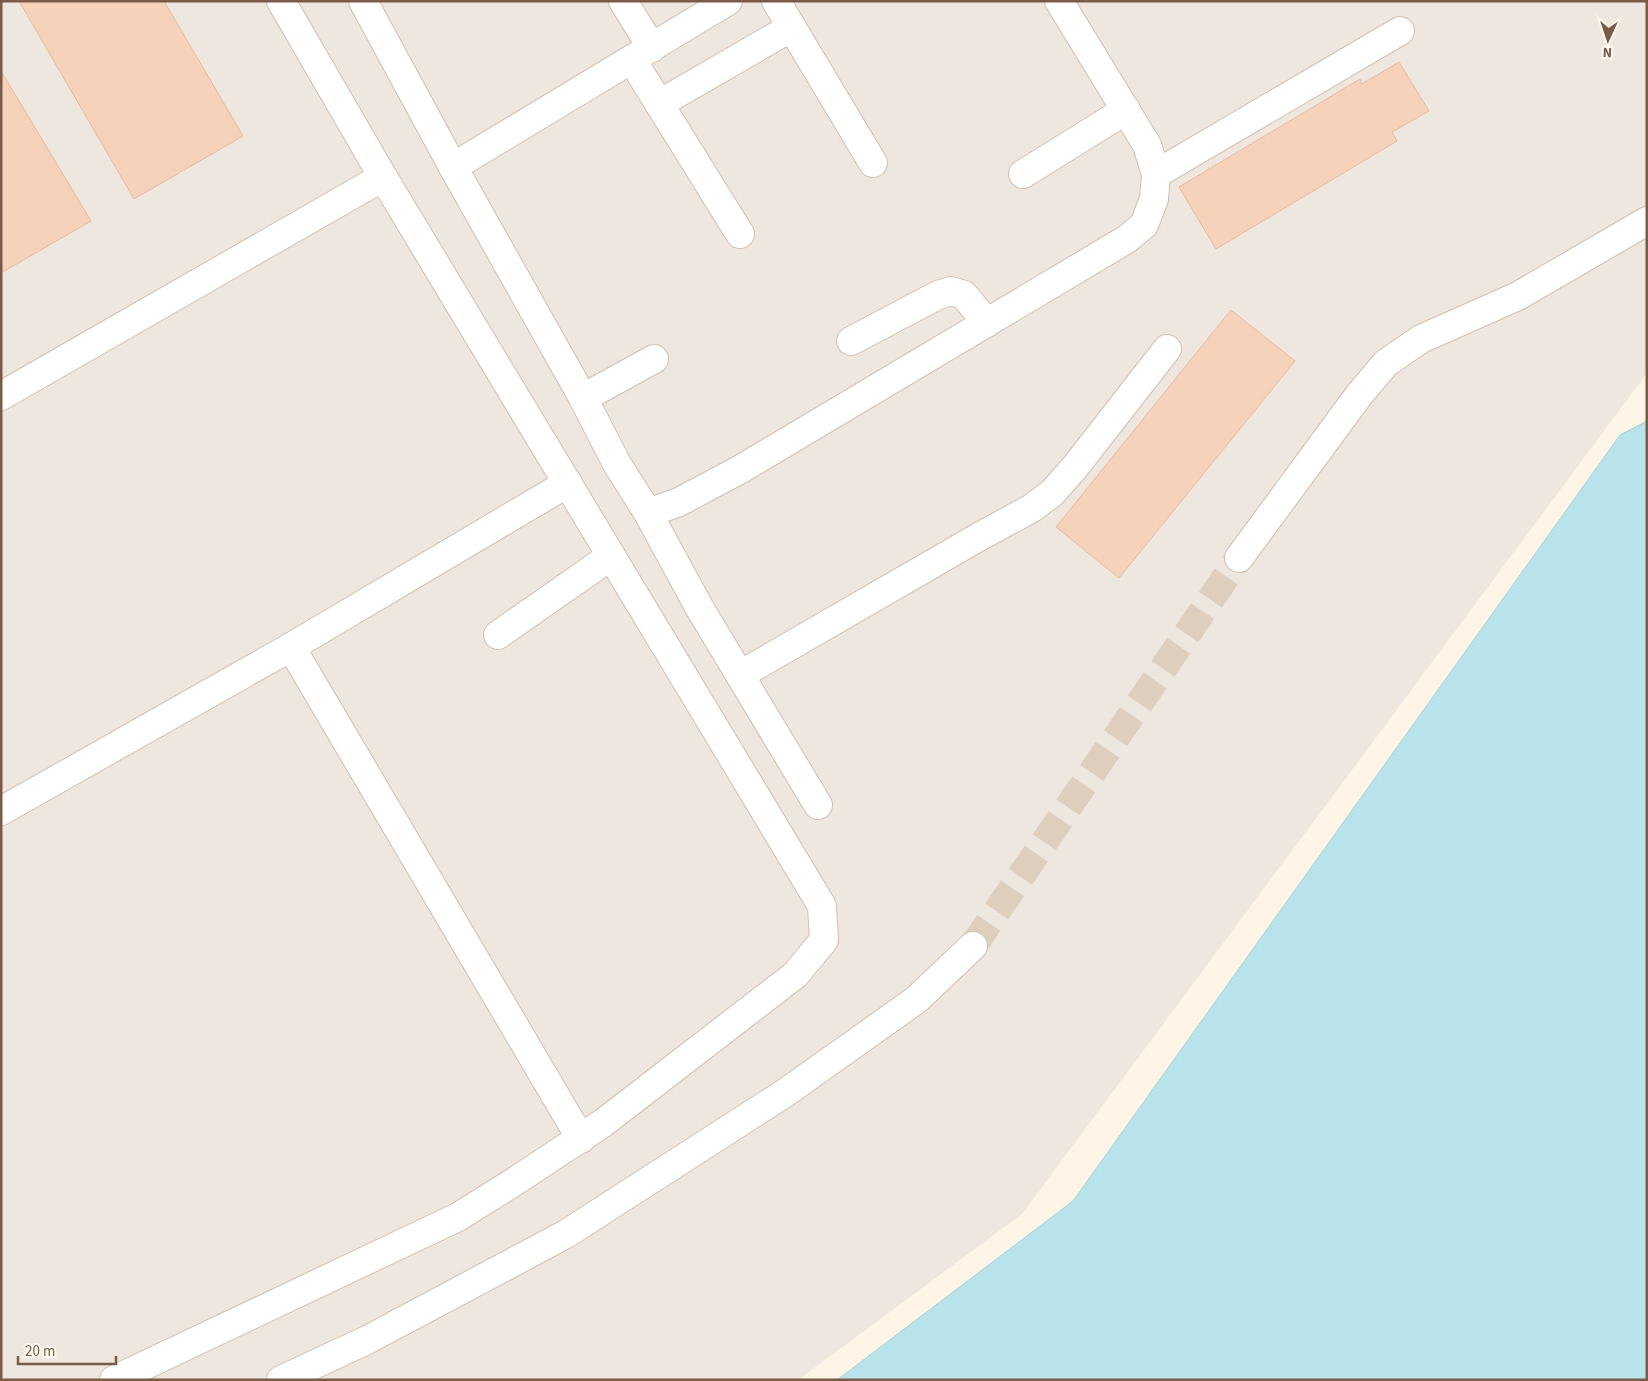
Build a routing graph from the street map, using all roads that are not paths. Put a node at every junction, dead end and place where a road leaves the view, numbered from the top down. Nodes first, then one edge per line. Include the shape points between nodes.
1 (281, 1) edge
2 (364, 1) edge
3 (623, 1) edge
4 (728, 1) edge
5 (776, 1) edge
6 (1059, 1) edge
7 (792, 27) junction
8 (1400, 31) dead end
9 (642, 54) junction
10 (659, 104) junction
11 (1126, 110) junction
12 (873, 163) dead end
13 (453, 167) junction
14 (1023, 174) dead end
15 (1156, 174) junction
16 (384, 177) junction
17 (1647, 221) edge
18 (740, 234) dead end
19 (987, 323) junction
20 (851, 341) dead end
21 (1167, 349) dead end
22 (654, 359) dead end
23 (1, 396) edge
24 (583, 398) junction
25 (568, 483) junction
26 (648, 513) junction
27 (611, 556) junction
28 (1239, 558) tunnel mouth
29 (498, 635) dead end
30 (291, 647) junction
31 (740, 675) junction
32 (818, 805) dead end
33 (1, 811) edge
34 (973, 946) tunnel mouth
35 (581, 1139) junction
36 (114, 1380) edge
37 (281, 1380) edge

1 - 16 lane
2 - 13 lane
3 - 9 lane
4 - 9 lane
5 - 7 lane
6 - 11 lane
7 - 10 lane
7 - 12 lane
8 - 15 lane
9 - 10 lane
9 - 13 lane
10 - 18 lane
11 - 14 lane
11 - 15 lane via 1147,145
13 - 24 lane
15 - 19 lane via 1154,199 1144,225 1127,239
16 - 23 lane
16 - 25 lane
17 - 28 lane via 1518,296 1422,338 1386,363
19 - 20 lane via 964,295 951,291
19 - 26 lane via 714,484
21 - 31 lane via 1052,493 1032,508
22 - 24 lane
24 - 26 lane via 617,464
25 - 27 lane
25 - 30 lane
26 - 31 lane
27 - 29 lane
27 - 35 lane via 822,906 824,940 795,975
30 - 33 lane
30 - 35 lane
31 - 32 lane
34 - 37 lane via 916,1000 785,1094 566,1234 367,1340
35 - 36 lane via 458,1217

